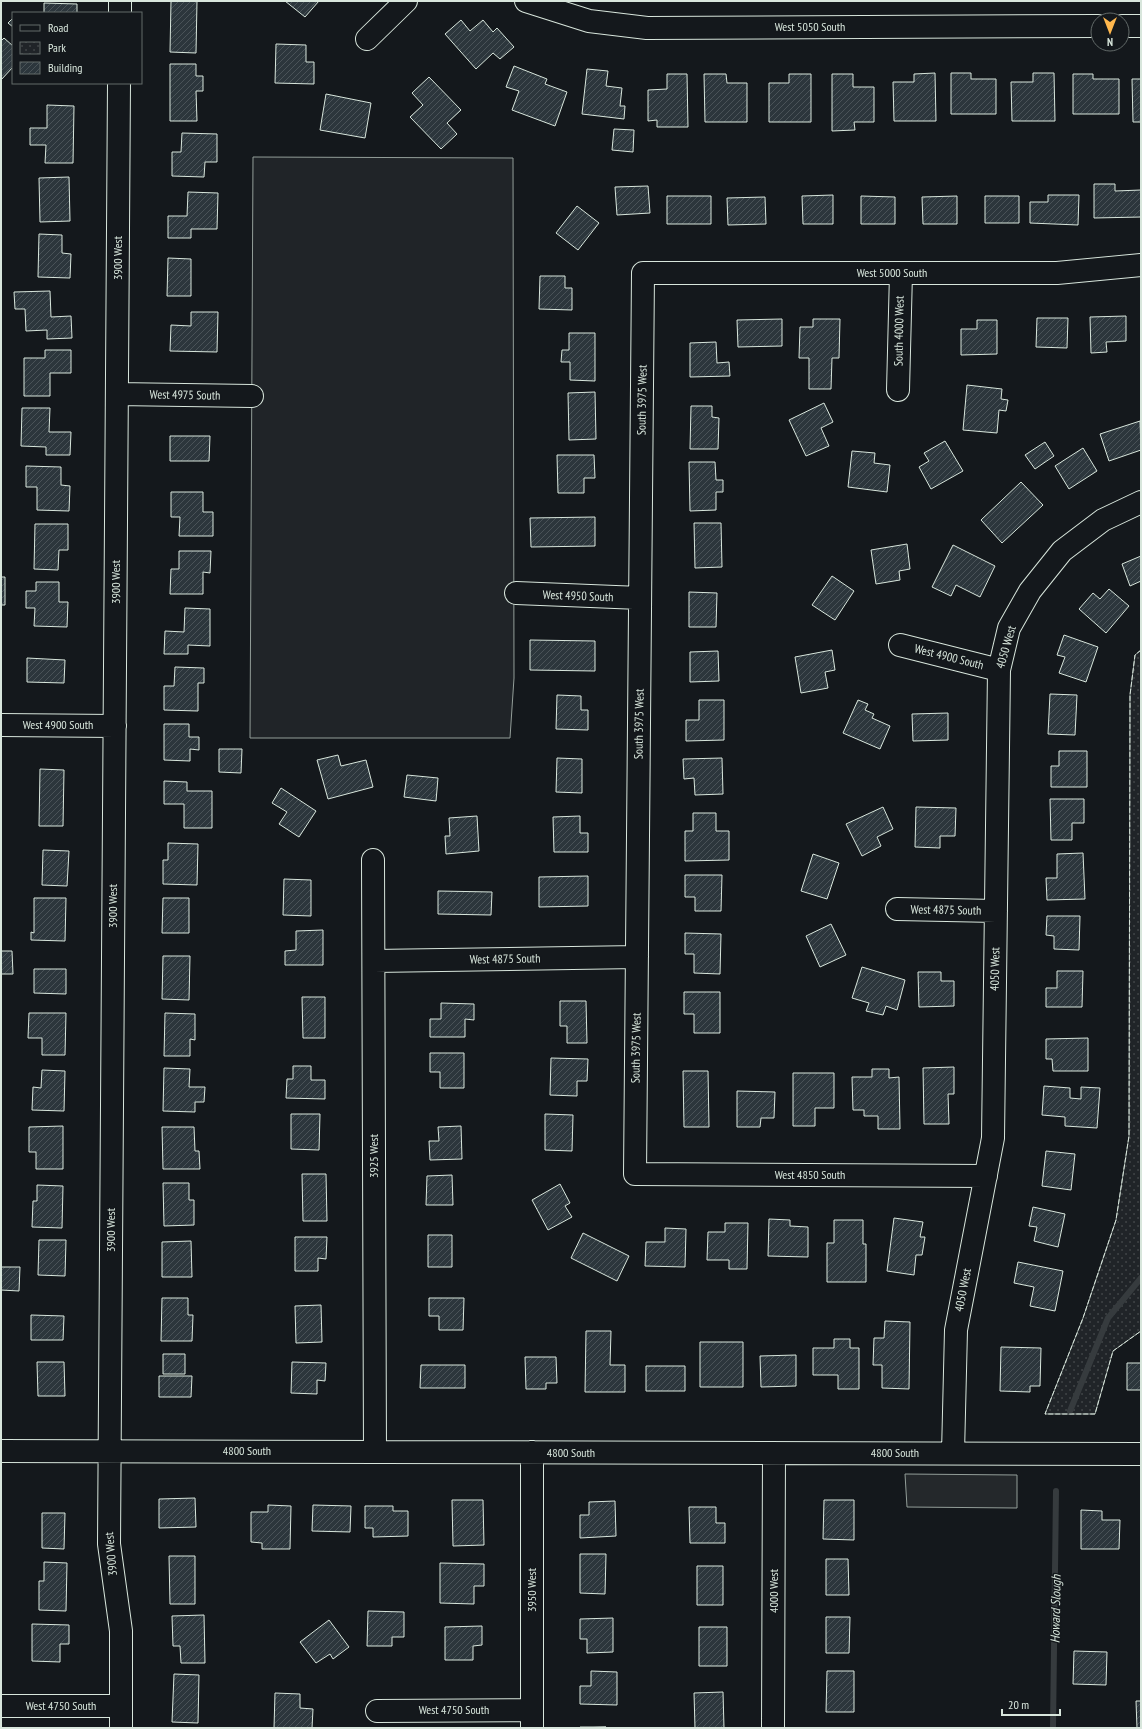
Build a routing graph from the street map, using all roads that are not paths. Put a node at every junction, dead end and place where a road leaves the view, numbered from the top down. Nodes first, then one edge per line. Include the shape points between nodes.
1 (120, 1) edge
2 (406, 1) edge
3 (526, 1) edge
4 (120, 12) edge
5 (1090, 26) edge
6 (1130, 26) edge
7 (1141, 26) edge
8 (367, 39) dead end
9 (119, 84) edge
10 (1141, 266) edge
11 (643, 273) joint
12 (900, 273) junction
13 (898, 390) dead end
14 (117, 394) junction
15 (252, 396) dead end
16 (1141, 502) edge
17 (516, 594) dead end
18 (640, 598) junction
19 (900, 645) dead end
20 (998, 670) junction
21 (1, 725) edge
22 (115, 726) junction
23 (373, 860) dead end
24 (897, 910) dead end
25 (996, 911) junction
26 (637, 958) junction
27 (374, 961) junction
28 (635, 1174) joint
29 (986, 1176) junction
30 (1, 1451) edge
31 (109, 1451) junction
32 (375, 1452) junction
33 (532, 1452) junction
34 (774, 1453) junction
35 (952, 1453) junction
36 (1141, 1454) edge
37 (1, 1706) edge
38 (121, 1706) junction
39 (377, 1710) dead end
40 (532, 1719) edge
41 (121, 1728) edge
42 (773, 1728) edge

1 - 4 street
2 - 8 street
3 - 5 street, West 5050 South via 589,21 648,28
6 - 7 street
9 - 14 street, 3900 West
10 - 12 street, West 5000 South via 1057,273
11 - 12 street, West 5000 South
11 - 18 street, South 3975 West
12 - 13 street, South 4000 West
14 - 15 street, West 4975 South
14 - 22 street, 3900 West
16 - 20 street, 4050 West via 1104,520 1062,551 1030,591 1009,628
17 - 18 street, West 4950 South
18 - 26 street, South 3975 West
19 - 20 street, West 4900 South
20 - 25 street, 4050 West
21 - 22 street, West 4900 South
22 - 31 street, 3900 West
23 - 27 street, 3925 West
24 - 25 street, West 4875 South
25 - 29 street, 4050 West via 993,1138
26 - 27 street, West 4875 South
26 - 28 street, South 3975 West
27 - 32 street, 3925 West
28 - 29 street, West 4850 South
29 - 35 street, 4050 West via 956,1330
30 - 31 street, 4800 South
31 - 32 street, 4800 South
31 - 38 street, 3900 West via 108,1544 121,1631
32 - 33 street, 4800 South
33 - 34 street, 4800 South
33 - 40 street, 3950 West
34 - 35 street, 4800 South
34 - 42 street, 4000 West
35 - 36 street, 4800 South
37 - 38 street, West 4750 South
38 - 41 street, 3900 West
39 - 40 street, West 4750 South

